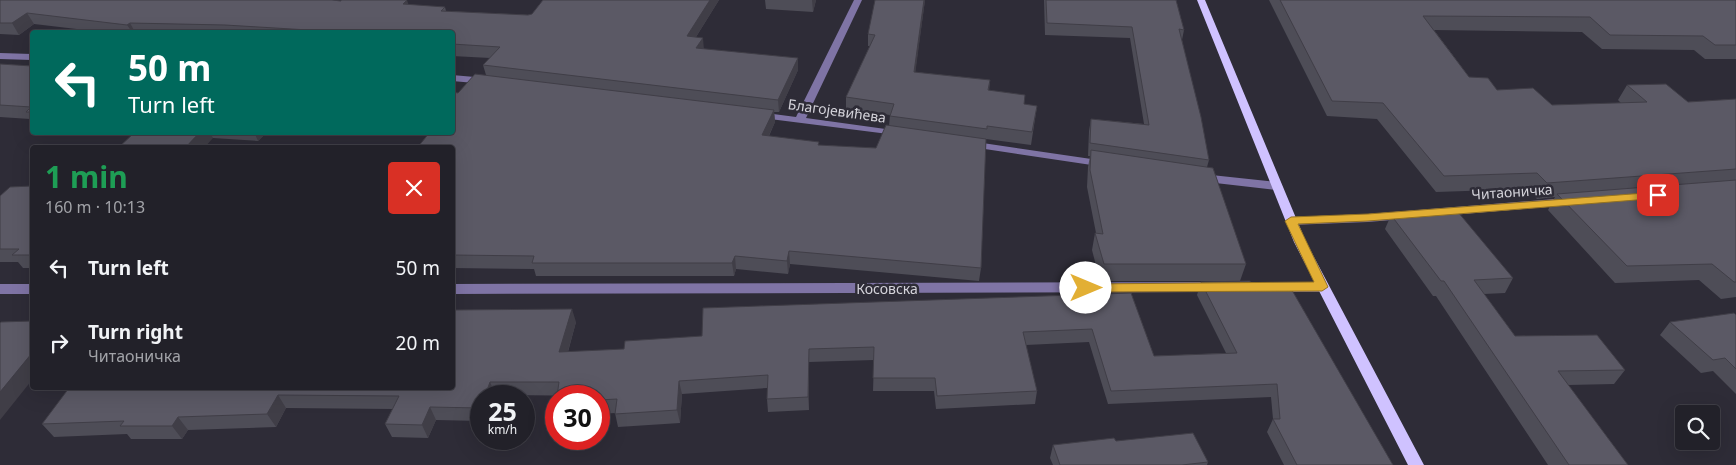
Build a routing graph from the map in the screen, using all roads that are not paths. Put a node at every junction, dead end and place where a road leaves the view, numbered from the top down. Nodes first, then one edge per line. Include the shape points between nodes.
1 (858, 0) edge
2 (1201, 0) edge
3 (0, 56) edge
4 (30, 57) edge
5 (455, 78) edge
6 (493, 82) edge
7 (751, 114) edge
8 (800, 120) junction
9 (908, 136) edge
10 (958, 143) edge
11 (1115, 165) edge
12 (1194, 177) edge
13 (1276, 186) junction
14 (1577, 202) edge
15 (1291, 221) junction
16 (1322, 287) junction
17 (0, 289) edge
18 (30, 289) edge
19 (455, 289) edge
20 (1416, 465) edge

1 - 8 street
2 - 13 main road
3 - 4 street
5 - 6 street
7 - 8 street, Благојевићева
8 - 9 street, Благојевићева
10 - 11 street
12 - 13 street
13 - 15 main road
14 - 15 street, Читаоничка
15 - 16 main road
16 - 19 street, Косовска
16 - 20 main road
17 - 18 street

